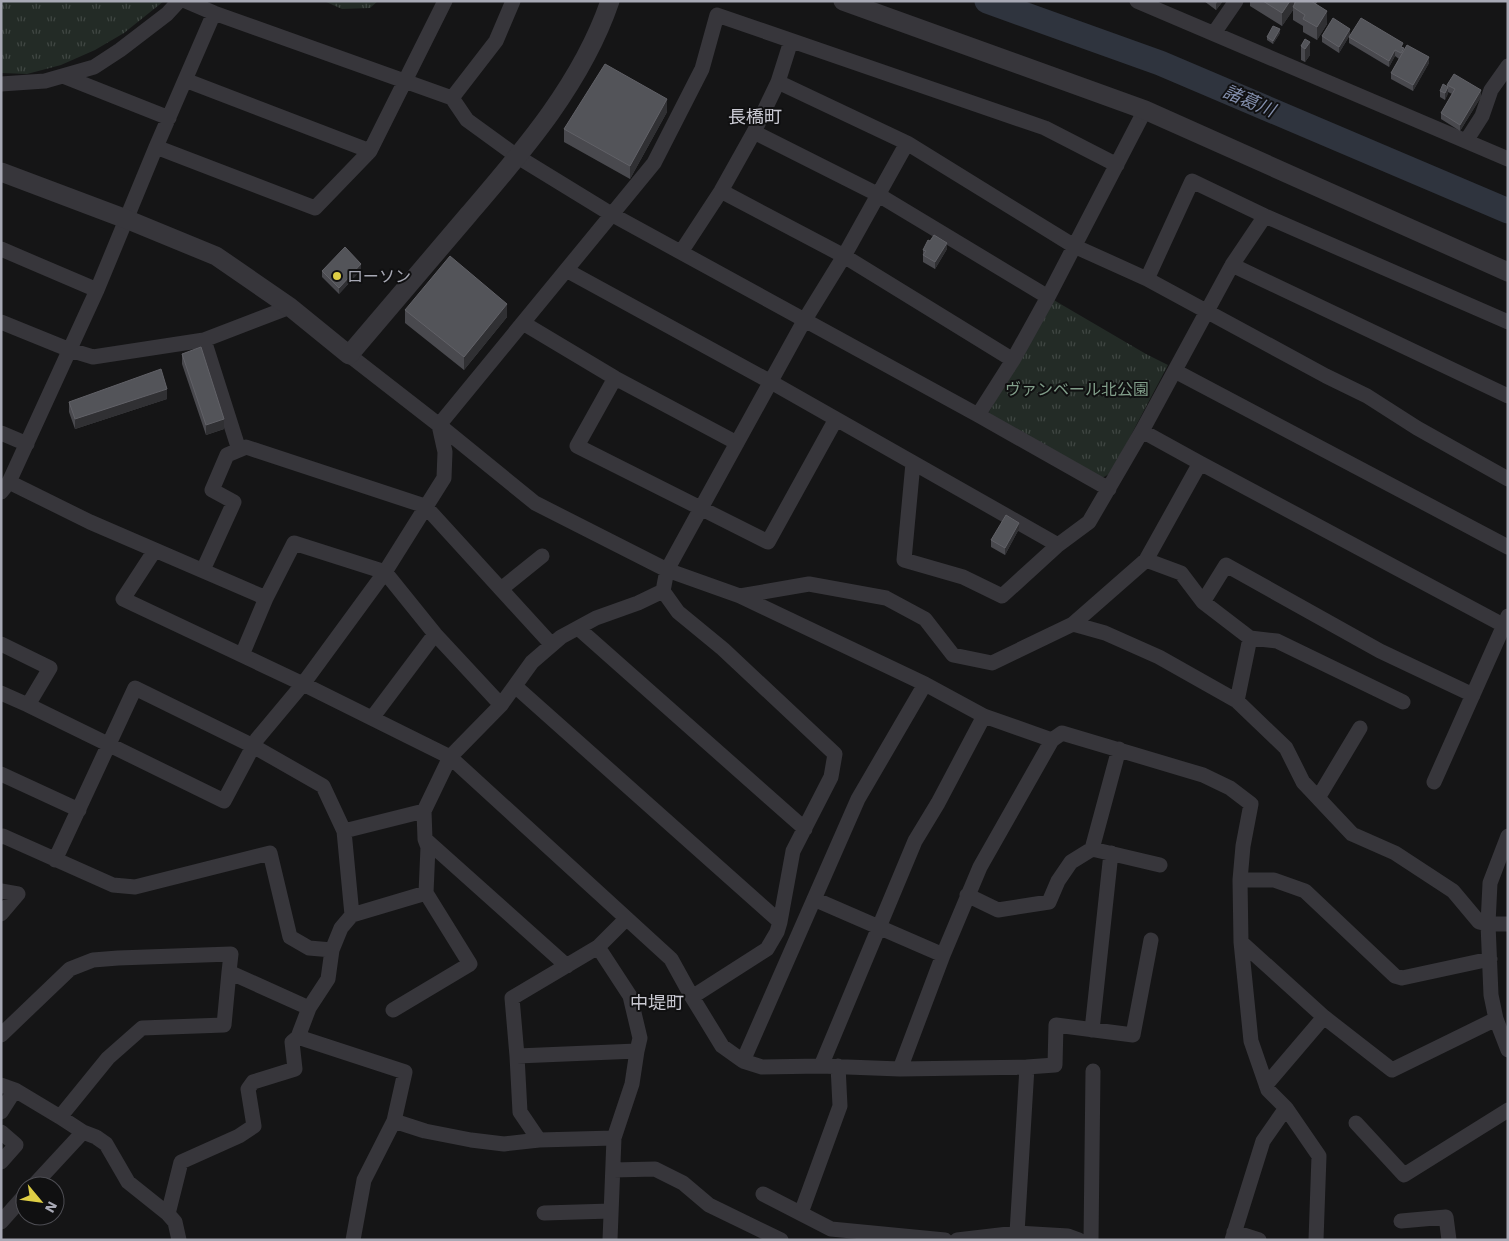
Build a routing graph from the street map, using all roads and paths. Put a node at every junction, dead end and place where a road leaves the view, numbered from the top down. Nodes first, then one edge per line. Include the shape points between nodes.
1 (179, 1) edge
2 (186, 1) edge
3 (445, 1) edge
4 (513, 1) edge
5 (610, 1) edge
6 (843, 1) edge
7 (1138, 1) edge
8 (1236, 1) edge
9 (214, 13) junction
10 (1214, 33) junction
11 (791, 41) junction
12 (1508, 66) edge
13 (63, 76) junction
14 (185, 80) junction
15 (404, 80) junction
16 (778, 82) junction
17 (1, 84) edge
18 (452, 98) junction
19 (1145, 110) junction
20 (169, 118) junction
21 (754, 132) junction
22 (1466, 141) junction
23 (907, 143) junction
24 (156, 147) junction
25 (370, 151) junction
26 (518, 156) junction
27 (1508, 159) edge
28 (1117, 165) junction
29 (1, 172) edge
30 (721, 191) junction
31 (877, 194) junction
32 (611, 214) junction
33 (1265, 216) junction
34 (126, 219) junction
35 (1074, 246) junction
36 (1, 249) edge
37 (681, 252) junction
38 (844, 256) junction
39 (1232, 265) junction
40 (566, 270) junction
41 (1508, 272) edge
42 (1147, 279) junction
43 (97, 290) junction
44 (1048, 297) junction
45 (290, 307) junction
46 (1207, 312) junction
47 (804, 321) junction
48 (1, 322) edge
49 (1508, 322) edge
50 (522, 323) junction
51 (204, 340) junction
52 (70, 350) junction
53 (348, 356) junction
54 (1013, 360) junction
55 (1175, 371) junction
56 (615, 378) junction
57 (770, 382) junction
58 (1508, 396) edge
59 (978, 416) junction
60 (836, 419) junction
61 (439, 425) junction
62 (1142, 431) junction
63 (1, 433) edge
64 (737, 443) junction
65 (27, 444) junction
66 (239, 450) junction
67 (914, 463) junction
68 (1200, 463) junction
69 (1508, 479) edge
70 (5, 487) edge
71 (1109, 489) junction
72 (425, 506) junction
73 (701, 508) junction
74 (1058, 545) junction
75 (1508, 547) edge
76 (155, 550) junction
77 (542, 556) dead end
78 (1146, 560) junction
79 (203, 570) junction
80 (666, 570) junction
81 (385, 572) junction
82 (501, 589) junction
83 (663, 591) junction
84 (740, 596) junction
85 (266, 598) junction
86 (1203, 602) junction
87 (1505, 620) edge
88 (1073, 624) junction
89 (578, 628) junction
90 (435, 634) junction
91 (1250, 638) junction
92 (1, 644) edge
93 (552, 645) junction
94 (242, 655) junction
95 (303, 684) junction
96 (925, 684) junction
97 (515, 686) junction
98 (1, 693) edge
99 (1473, 695) junction
100 (1237, 701) junction
101 (1403, 702) dead end
102 (28, 705) junction
103 (501, 705) junction
104 (984, 716) junction
105 (372, 718) junction
106 (1360, 728) dead end
107 (1052, 740) junction
108 (108, 744) junction
109 (253, 746) junction
110 (1119, 750) junction
111 (450, 757) junction
112 (1, 774) edge
113 (1434, 782) dead end
114 (1318, 798) junction
115 (79, 810) junction
116 (424, 811) junction
117 (805, 829) junction
118 (344, 831) junction
119 (1508, 836) edge
120 (1, 837) edge
121 (425, 839) junction
122 (1092, 849) junction
123 (1111, 853) junction
124 (55, 860) junction
125 (1160, 865) dead end
126 (1508, 874) edge
127 (1240, 880) junction
128 (1490, 883) junction
129 (1, 891) edge
130 (426, 893) junction
131 (967, 895) junction
132 (814, 899) junction
133 (1, 914) edge
134 (352, 915) junction
135 (626, 919) junction
136 (780, 922) junction
137 (1488, 924) junction
138 (1508, 924) edge
139 (879, 926) junction
140 (1151, 940) dead end
141 (1242, 942) junction
142 (598, 947) junction
143 (332, 950) junction
144 (943, 955) junction
145 (1490, 959) junction
146 (567, 966) junction
147 (229, 972) junction
148 (692, 997) junction
149 (308, 1008) junction
150 (393, 1010) dead end
151 (1324, 1017) junction
152 (1496, 1019) junction
153 (1092, 1030) junction
154 (1, 1035) edge
155 (298, 1037) junction
156 (1508, 1050) edge
157 (637, 1051) junction
158 (517, 1056) junction
159 (743, 1061) junction
160 (821, 1066) junction
161 (838, 1066) junction
162 (1027, 1067) junction
163 (900, 1069) junction
164 (1093, 1071) dead end
165 (1266, 1085) junction
166 (8, 1088) edge
167 (1286, 1108) junction
168 (1508, 1110) edge
169 (1, 1112) edge
170 (60, 1116) junction
171 (394, 1121) junction
172 (1356, 1123) dead end
173 (1, 1132) edge
174 (82, 1132) junction
175 (614, 1138) junction
176 (539, 1140) junction
177 (1, 1162) edge
178 (613, 1170) junction
179 (43, 1176) edge
180 (763, 1194) dead end
181 (15, 1206) edge
182 (611, 1210) junction
183 (544, 1212) dead end
184 (801, 1213) junction
185 (168, 1214) junction
186 (1401, 1221) dead end
187 (1, 1222) edge
188 (823, 1233) edge
189 (1018, 1233) junction
190 (1233, 1236) edge
191 (179, 1240) edge
192 (353, 1240) edge
193 (610, 1240) edge
194 (781, 1240) edge
195 (945, 1240) edge
196 (957, 1240) edge
197 (1079, 1240) edge
198 (1091, 1240) edge
199 (1259, 1240) edge
200 (1316, 1240) edge
201 (1449, 1240) edge

1 - 13 street via 167,14 94,67
2 - 9 street
3 - 15 street
4 - 18 street via 496,42
5 - 26 street via 582,65
6 - 19 street
7 - 10 street
8 - 10 street
9 - 14 street
9 - 15 street
10 - 22 street
11 - 16 street
11 - 28 street via 1045,128
11 - 32 street via 717,15 702,69 654,163
12 - 22 street via 1491,90 1482,116
13 - 17 street via 45,81
13 - 20 street
14 - 20 street
14 - 25 street
15 - 18 street
15 - 25 street
16 - 21 street
16 - 23 street
18 - 26 street via 466,120
19 - 28 street
19 - 41 street
20 - 24 street
21 - 30 street
21 - 31 street
22 - 27 street
23 - 31 street
23 - 35 street
24 - 25 street via 315,208
24 - 34 street
26 - 32 street
26 - 53 street
28 - 35 street
29 - 34 street
30 - 37 street
30 - 38 street
31 - 38 street
31 - 44 street
32 - 37 street
32 - 40 street
33 - 39 street
33 - 42 street via 1192,181
33 - 49 street
34 - 43 street
34 - 45 street via 216,256
35 - 42 street
35 - 44 street
36 - 43 street
37 - 47 street
38 - 47 street
38 - 54 street
39 - 46 street
39 - 58 street
40 - 50 street
40 - 57 street
42 - 46 street
43 - 52 street
44 - 54 street
45 - 51 street
45 - 53 street
46 - 55 street
46 - 69 street via 1367,396 1416,428
47 - 57 street
47 - 59 street
48 - 52 street
50 - 56 street
50 - 61 street
51 - 52 street via 93,356
51 - 66 street
52 - 65 street
53 - 61 street
54 - 59 street
55 - 62 street
55 - 75 street
56 - 64 street
56 - 73 street via 577,446
57 - 60 street
57 - 64 street
59 - 71 street
60 - 67 street
60 - 73 street via 768,542
61 - 72 street via 445,452 444,478
61 - 80 street via 536,503
62 - 68 street
62 - 71 street
63 - 65 street
64 - 73 street
65 - 70 street
66 - 72 street via 246,447
66 - 79 street via 227,455 212,490 234,502
67 - 74 street
67 - 74 street via 904,560 963,577 1002,596
68 - 78 street
68 - 87 street
70 - 76 street
71 - 74 street via 1089,522
72 - 81 street
72 - 82 street
73 - 80 street
76 - 79 street
76 - 94 street via 123,599
77 - 82 street
78 - 86 street via 1181,573
78 - 88 street
79 - 85 street
80 - 83 street
80 - 84 street
81 - 85 street via 294,543
81 - 90 street
81 - 95 street
82 - 93 street
83 - 89 street
83 - 117 street via 678,612 723,649 835,754 831,777
84 - 88 street via 809,584 886,598 925,619 953,655 992,663
84 - 96 street
85 - 94 street
86 - 91 street
86 - 99 street via 1226,565 1380,651
87 - 99 street
88 - 100 street via 1105,633 1159,657
89 - 93 street
89 - 117 street
90 - 103 street
90 - 105 street
91 - 100 street
91 - 101 street via 1277,641
92 - 102 street via 50,668
93 - 97 street via 532,662
94 - 95 street
95 - 105 street
95 - 109 street
96 - 104 street
96 - 132 street via 858,799
97 - 103 street
97 - 136 street
98 - 102 street
99 - 113 street
100 - 114 street via 1286,748 1303,782
102 - 108 street
103 - 111 street
104 - 107 street
104 - 139 street via 915,841
105 - 111 street
106 - 114 street
107 - 110 street via 1062,733
107 - 131 street
108 - 109 street via 224,801
108 - 109 street via 135,688
108 - 115 street
109 - 118 street via 323,786
110 - 122 street
110 - 127 street via 1203,775 1230,788 1251,804
111 - 116 street
111 - 135 street
112 - 115 street
114 - 137 street via 1352,834 1395,853 1453,891 1479,922
115 - 124 street
116 - 118 street
116 - 121 street
117 - 136 street via 793,851
118 - 134 street
119 - 128 street
120 - 124 street
121 - 130 street via 428,848
121 - 146 street
122 - 123 street
122 - 131 street via 1071,862 1058,880 1049,902 998,910
123 - 125 street
123 - 153 street
124 - 143 street via 113,885 135,887 270,853 290,937 308,948
126 - 128 street
127 - 141 street
127 - 145 street via 1274,880 1305,891 1395,976 1402,978
128 - 137 street
129 - 133 street via 18,894
130 - 134 street
130 - 150 street via 470,964
131 - 144 street
132 - 139 street
132 - 159 street
134 - 143 street
135 - 142 street
135 - 148 street via 671,959
136 - 148 street via 767,950
137 - 138 street
137 - 145 street
139 - 144 street
139 - 160 street
140 - 153 street via 1133,1035
141 - 151 street
141 - 165 street via 1251,1041
142 - 146 street
142 - 157 street via 630,996 640,1038
143 - 149 street via 328,978
144 - 163 street
145 - 152 street via 1491,995
146 - 158 street via 512,998
147 - 149 street
147 - 154 street via 231,954 93,960 70,968
147 - 170 street via 224,1025 142,1028 108,1058
148 - 159 street via 722,1046
149 - 155 street
151 - 152 street via 1392,1070
151 - 165 street
152 - 156 street
153 - 162 street via 1056,1025 1055,1065
155 - 171 street via 405,1072
155 - 185 street via 292,1042 295,1070 253,1082 248,1089 254,1126 181,1162
157 - 158 street
157 - 175 street via 632,1084
158 - 176 street via 520,1112
159 - 160 street via 762,1067
160 - 161 street
161 - 163 street
161 - 184 street via 840,1106
162 - 163 street
162 - 189 street
164 - 198 street
165 - 167 street
166 - 169 street
166 - 170 street
167 - 190 street via 1263,1141
167 - 200 street via 1319,1156
168 - 172 street via 1404,1175
170 - 174 street
171 - 176 street via 471,1140 504,1144
171 - 192 street via 364,1180
173 - 177 street via 16,1145
174 - 179 street
174 - 185 street via 106,1144 128,1182
175 - 176 street
175 - 178 street
178 - 182 street
178 - 194 street via 655,1169 683,1183 709,1206
180 - 184 street
181 - 187 street
182 - 183 street
182 - 193 street
184 - 188 street
185 - 191 street via 175,1222
186 - 201 street via 1446,1217
188 - 195 street via 831,1229
189 - 196 street
189 - 197 street via 1068,1236
190 - 199 street

